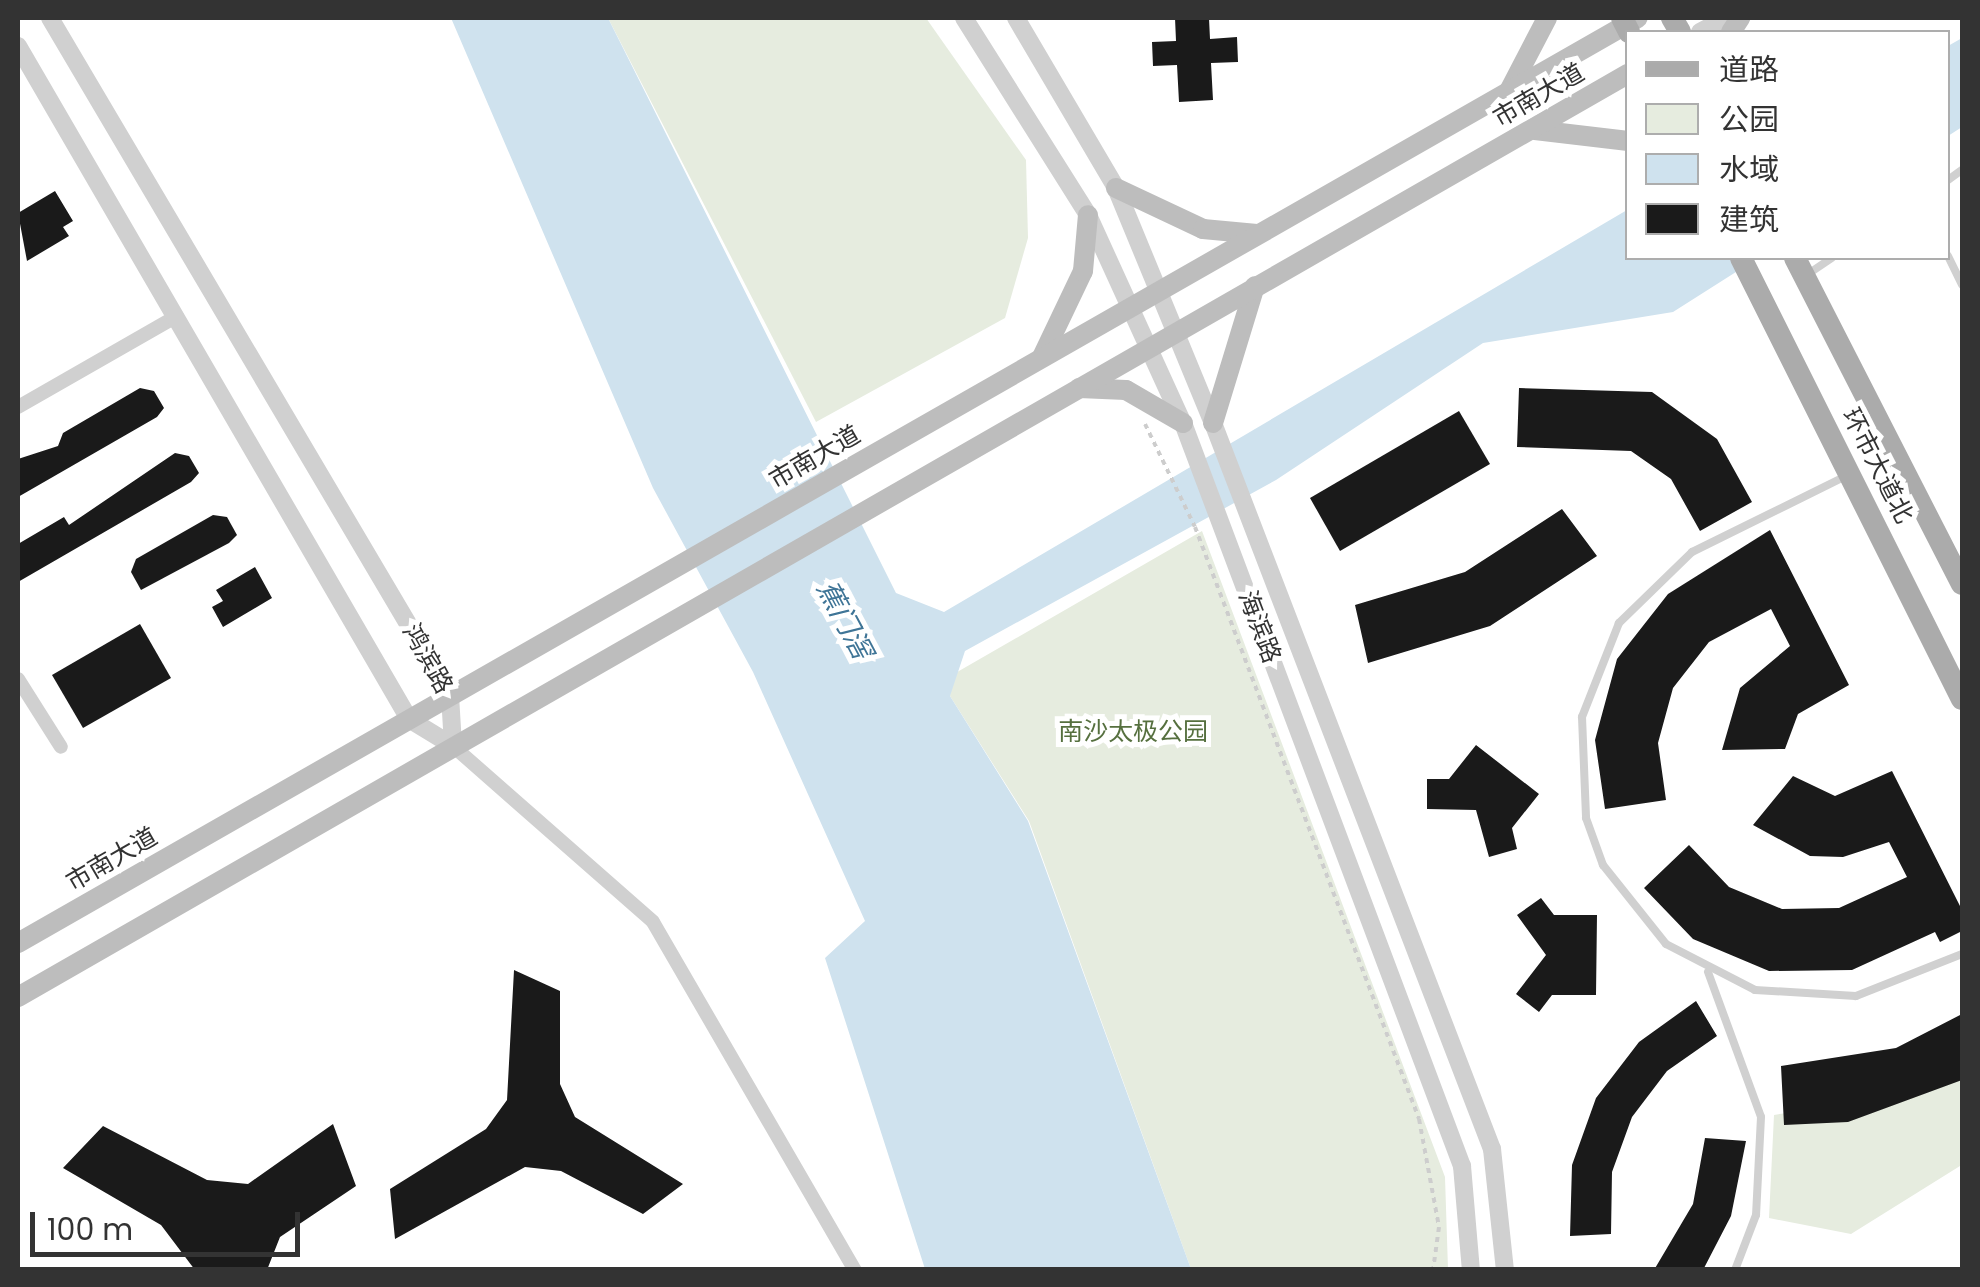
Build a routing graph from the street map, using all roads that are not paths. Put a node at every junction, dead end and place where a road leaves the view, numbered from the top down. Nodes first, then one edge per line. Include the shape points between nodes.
1 (50, 18) edge
2 (964, 18) edge
3 (1016, 18) edge
4 (1546, 18) edge
5 (1726, 18) edge
6 (1628, 23) edge
7 (1704, 30) edge
8 (18, 46) edge
9 (1625, 76) edge
10 (1509, 91) junction
11 (1528, 130) junction
12 (1625, 142) edge
13 (1116, 188) junction
14 (1088, 216) junction
15 (1256, 234) junction
16 (1962, 257) edge
17 (1742, 260) edge
18 (1825, 260) edge
19 (1950, 260) edge
20 (1800, 267) edge
21 (1962, 285) edge
22 (1255, 286) junction
23 (1158, 291) junction
24 (1130, 306) junction
25 (178, 316) junction
26 (1175, 332) junction
27 (1148, 347) junction
28 (1042, 357) junction
29 (1077, 388) junction
30 (18, 408) edge
31 (1183, 423) junction
32 (1213, 423) junction
33 (1850, 474) junction
34 (1962, 584) edge
35 (18, 679) edge
36 (450, 695) junction
37 (1962, 699) edge
38 (409, 719) junction
39 (454, 746) junction
40 (60, 748) dead end
41 (18, 943) edge
42 (1962, 954) edge
43 (1708, 972) junction
44 (18, 997) edge
45 (855, 1270) edge
46 (1471, 1270) edge
47 (1505, 1270) edge
48 (1735, 1270) edge

1 - 36 street, 鸿滨路
2 - 14 street, 海滨路
3 - 13 street, 海滨路
4 - 10 main road
5 - 7 street
6 - 10 main road, 市南大道
8 - 25 street, 鸿滨路
9 - 11 main road, 市南大道
10 - 15 main road, 市南大道
11 - 12 main road
11 - 22 main road, 市南大道
13 - 15 main road via 1203,229
13 - 23 street, 海滨路
14 - 24 street, 海滨路
14 - 28 main road via 1082,271
15 - 23 main road, 市南大道
16 - 19 lane
17 - 33 main road, 环市大道北
18 - 20 lane
19 - 21 lane
20 - 34 main road, 环市大道北
22 - 26 main road, 市南大道
22 - 32 main road
23 - 24 main road, 市南大道
23 - 26 street, 海滨路
24 - 27 street, 海滨路
24 - 28 main road, 市南大道
25 - 30 street
25 - 38 street, 鸿滨路
26 - 27 main road, 市南大道
26 - 32 street, 海滨路
27 - 29 main road, 市南大道
27 - 31 street, 海滨路
28 - 36 main road, 市南大道
29 - 31 main road via 1126,390
29 - 39 main road, 市南大道
31 - 46 street, 海滨路 via 1462,1166
32 - 47 street, 海滨路 via 1492,1149
33 - 37 main road, 环市大道北
33 - 43 lane via 1692,552 1652,584 1619,623 1586,700 1578,768 1603,865 1654,932
35 - 40 street
36 - 38 main road, 市南大道
36 - 39 street, 鸿滨路
38 - 39 street, 鸿滨路
38 - 41 main road, 市南大道
39 - 44 main road, 市南大道
39 - 45 street via 653,922
42 - 43 lane via 1856,996 1805,999
43 - 48 lane via 1761,1117 1756,1215

